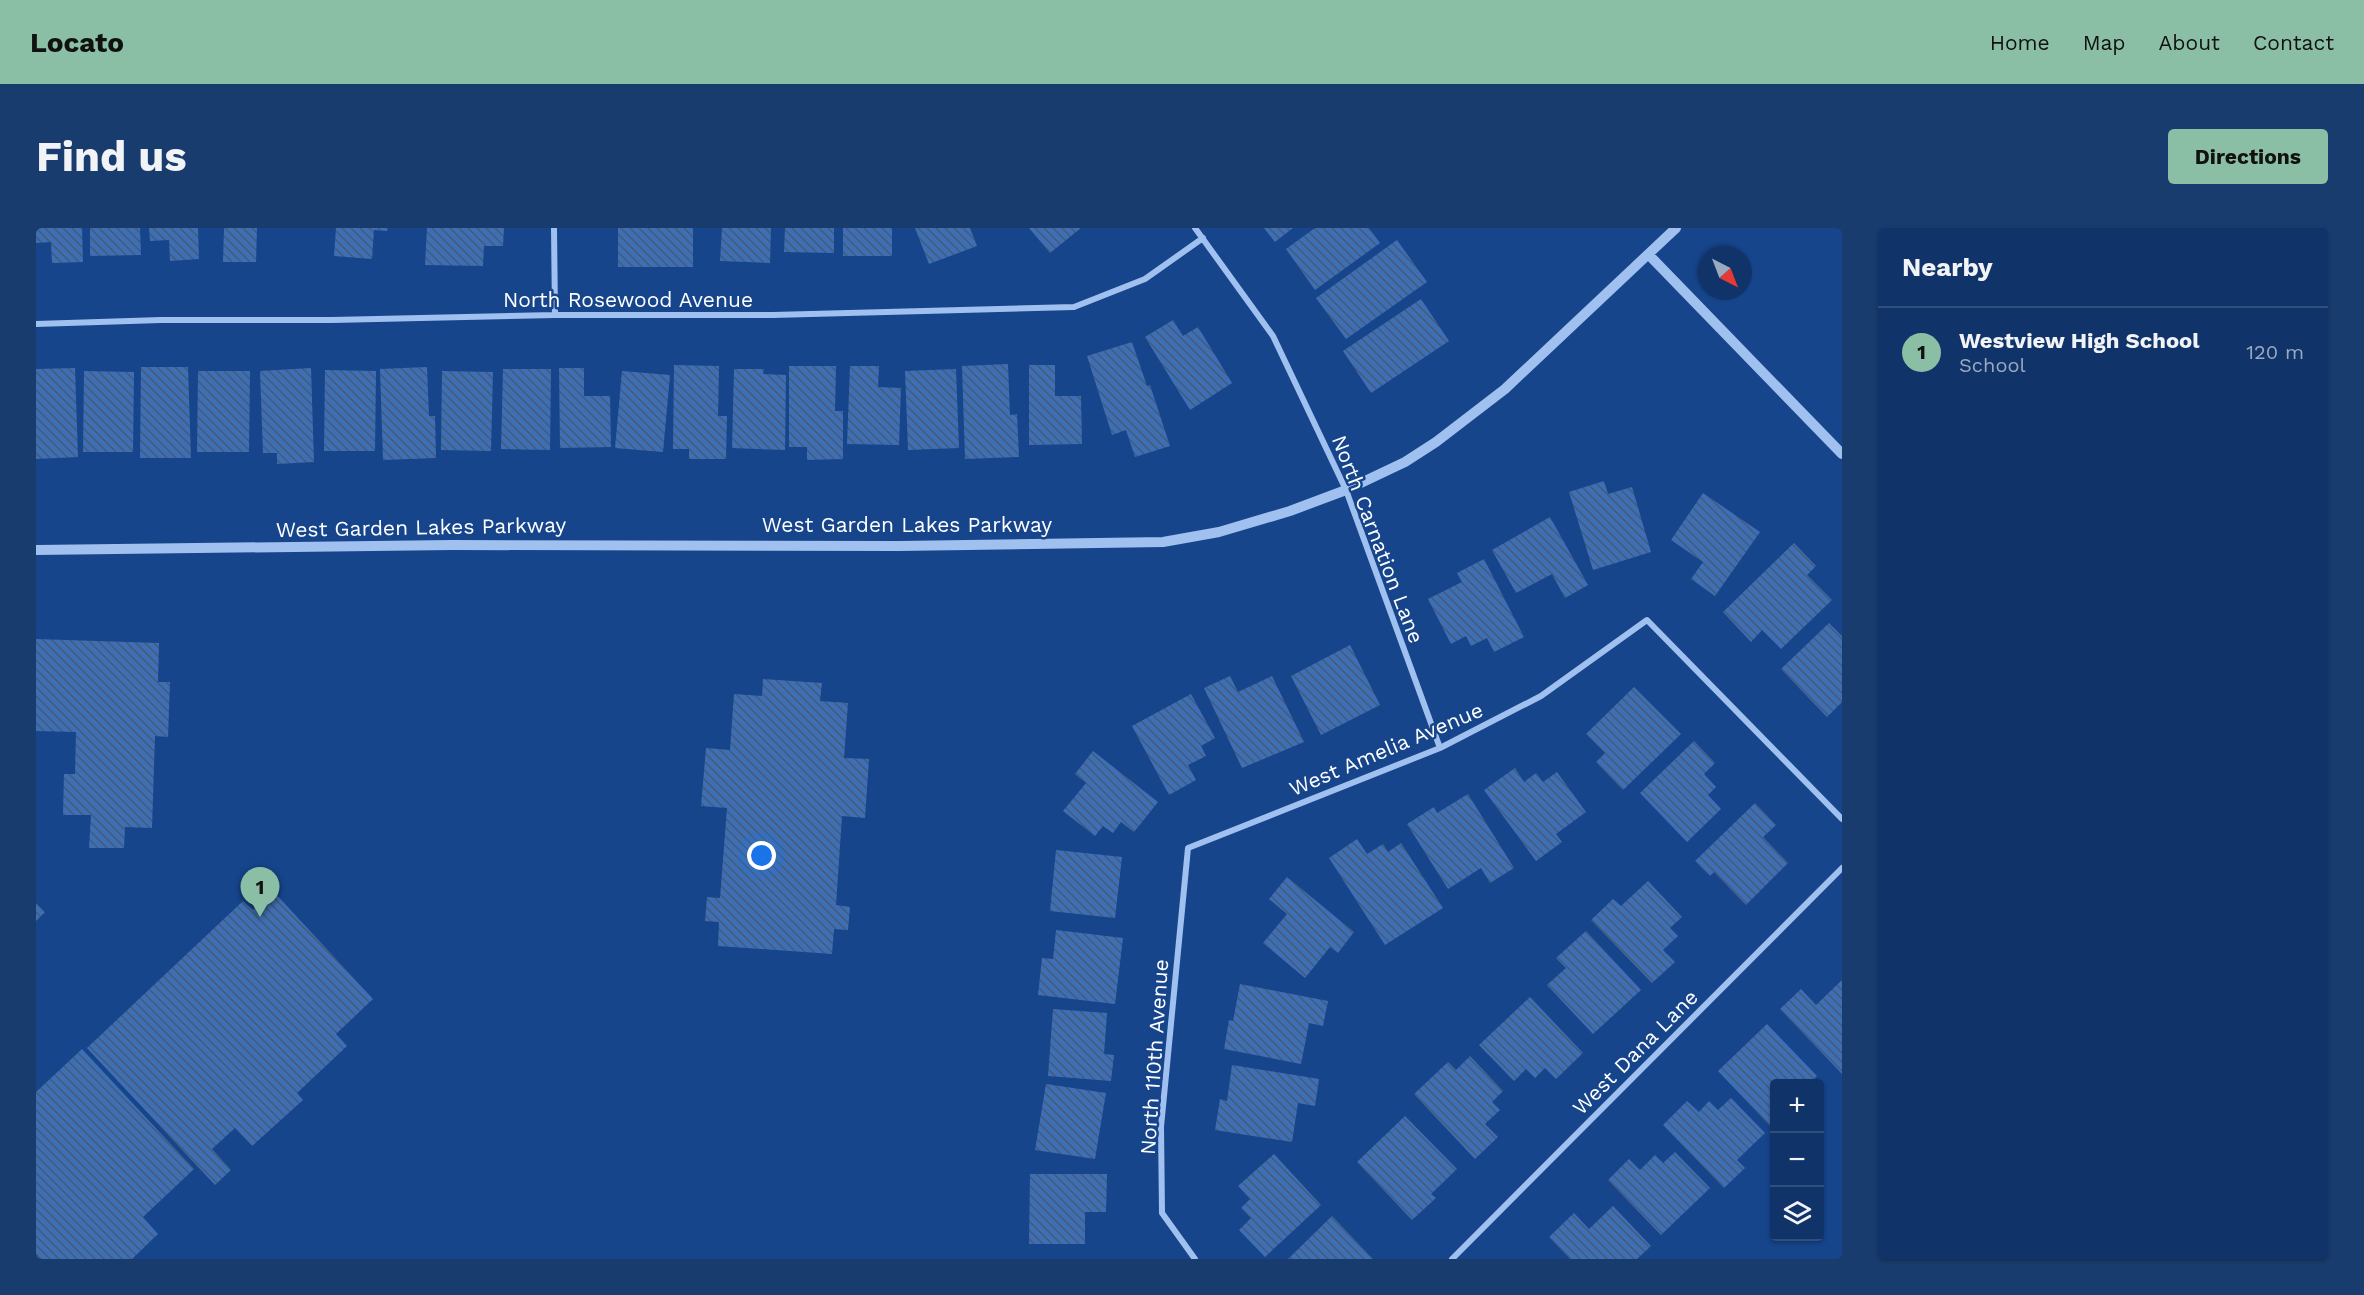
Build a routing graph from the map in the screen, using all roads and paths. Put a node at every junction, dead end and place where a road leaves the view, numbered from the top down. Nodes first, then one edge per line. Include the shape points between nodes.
1 (554, 228) edge
2 (1195, 228) edge
3 (1676, 228) edge
4 (1203, 238) junction
5 (1648, 255) junction
6 (555, 315) junction
7 (36, 324) edge
8 (1842, 454) edge
9 (1346, 490) junction
10 (36, 550) edge
11 (1440, 748) junction
12 (1842, 819) edge
13 (1188, 848) joint
14 (1842, 868) edge
15 (1195, 1259) edge
16 (1452, 1259) edge

1 - 6 street
2 - 4 street, North Carnation Lane
3 - 5 street, West Garden Lakes Parkway
4 - 6 street, North Rosewood Avenue via 1145,279 1074,307 773,315
4 - 9 street, North Carnation Lane via 1273,336
5 - 8 street
5 - 9 street, West Garden Lakes Parkway via 1487,403 1405,462
6 - 7 street, North Rosewood Avenue
9 - 10 street, West Garden Lakes Parkway via 1219,532 1163,542
9 - 11 street, North Carnation Lane
11 - 12 street, West Amelia Avenue via 1541,696 1647,620
11 - 13 street, West Amelia Avenue
13 - 15 street, North 110th Avenue via 1161,1127 1162,1213
14 - 16 street, West Dana Lane

